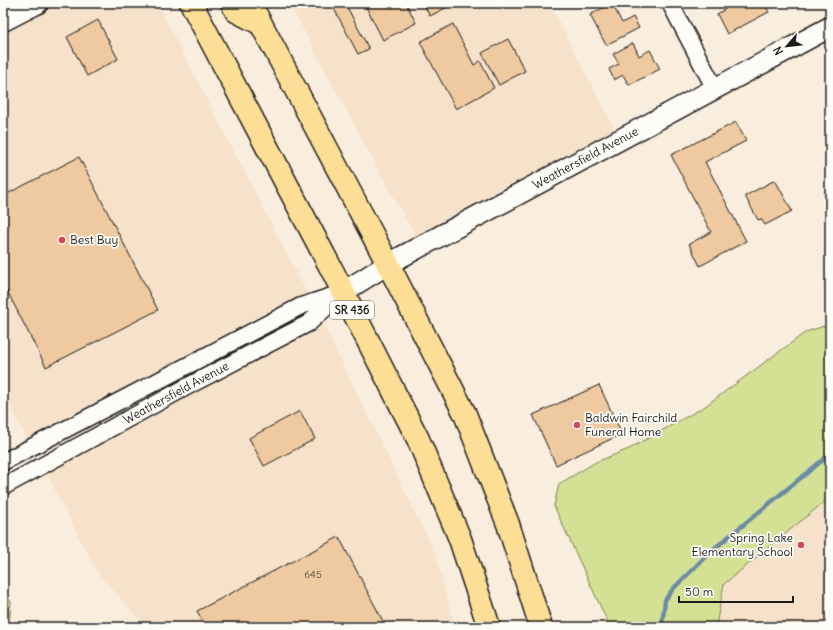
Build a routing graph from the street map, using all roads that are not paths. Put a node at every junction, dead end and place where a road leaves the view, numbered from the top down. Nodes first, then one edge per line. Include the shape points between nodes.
1 (38, 3) edge
2 (191, 3) edge
3 (232, 3) edge
4 (250, 3) edge
5 (670, 3) edge
6 (3, 21) edge
7 (262, 24) junction
8 (830, 27) edge
9 (716, 89) junction
10 (388, 264) junction
11 (343, 292) junction
12 (3, 462) edge
13 (3, 487) edge
14 (489, 627) edge
15 (541, 627) edge

1 - 6 street
2 - 11 main road, SR 436
3 - 7 main road via 236,10
4 - 7 main road
5 - 9 street
7 - 10 main road
8 - 9 street, Weathersfield Avenue
9 - 10 street, Weathersfield Avenue
10 - 11 street, Weathersfield Avenue
10 - 15 main road via 465,414 508,524
11 - 12 street, Weathersfield Avenue via 301,306
11 - 13 street, Weathersfield Avenue via 309,323
11 - 14 main road, SR 436 via 418,439 460,539

